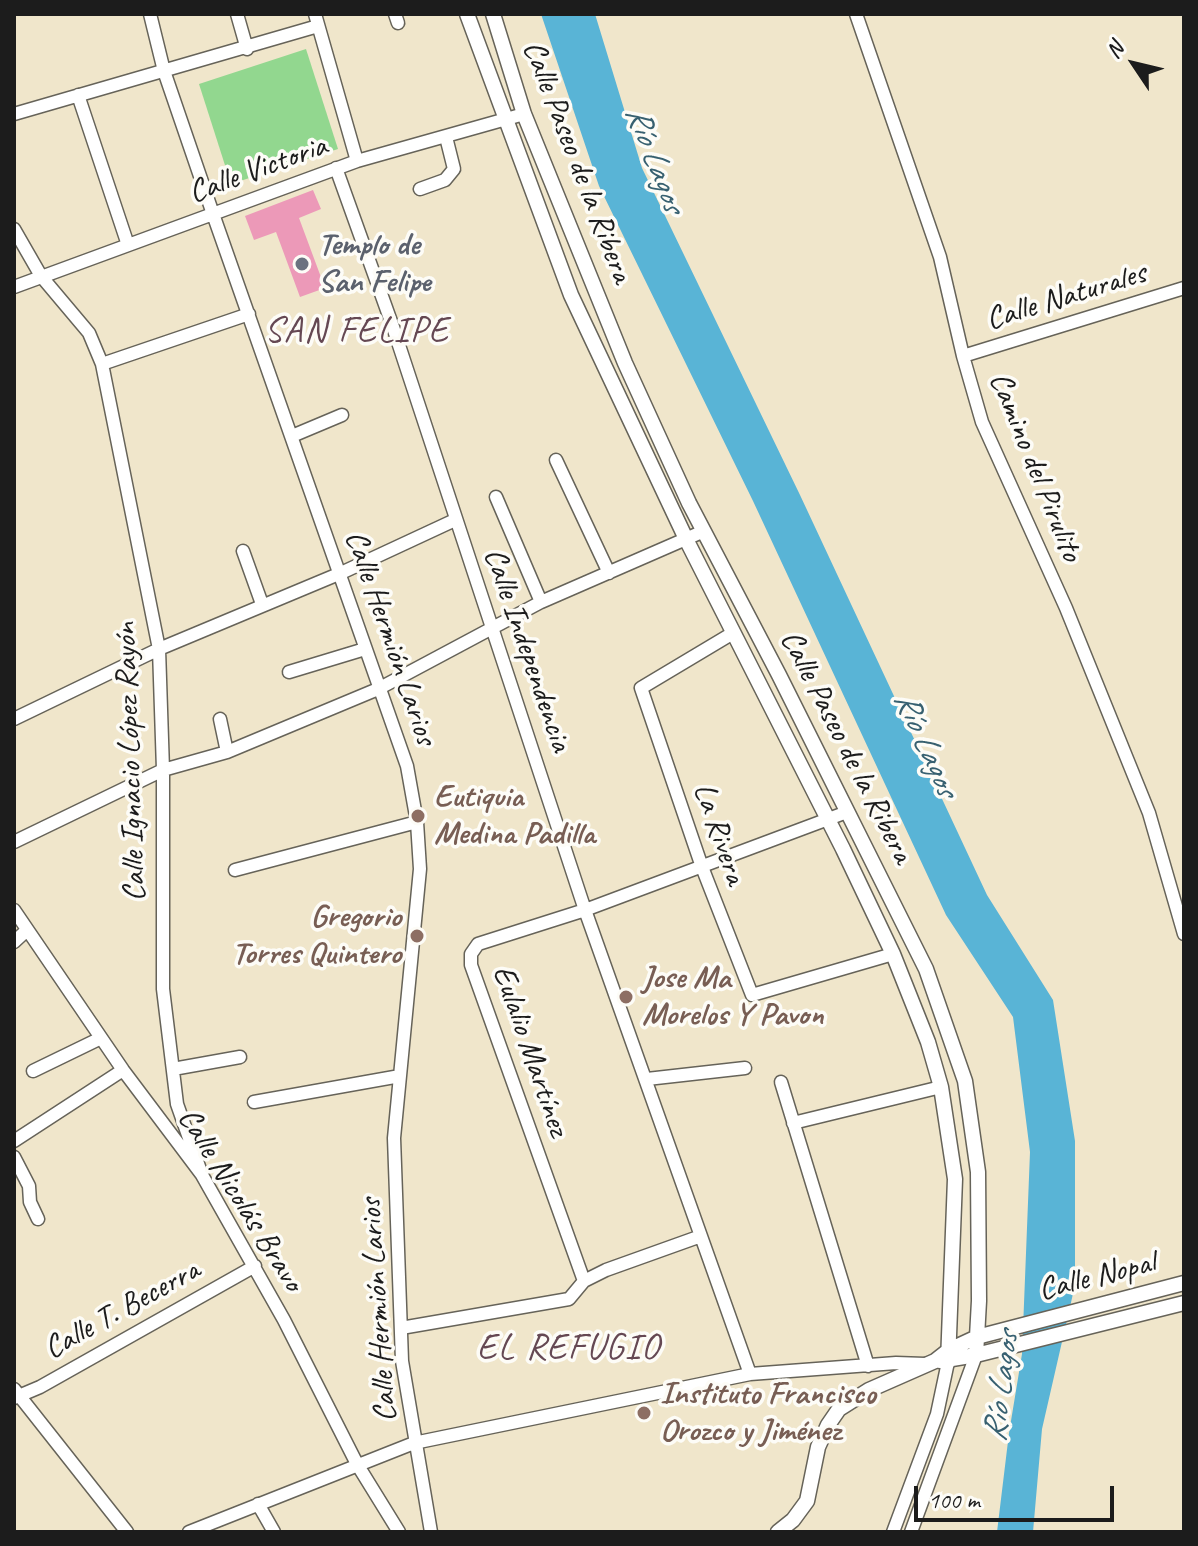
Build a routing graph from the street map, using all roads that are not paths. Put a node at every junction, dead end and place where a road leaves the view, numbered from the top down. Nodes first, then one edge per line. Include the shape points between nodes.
1 (150, 14) edge
2 (237, 14) edge
3 (467, 14) edge
4 (493, 14) edge
5 (856, 14) edge
6 (316, 20) edge
7 (247, 49) junction
8 (164, 71) junction
9 (78, 95) junction
10 (14, 114) edge
11 (524, 114) junction
12 (506, 120) junction
13 (446, 137) junction
14 (357, 161) junction
15 (336, 168) junction
16 (420, 189) dead end
17 (213, 214) junction
18 (14, 229) edge
19 (128, 245) junction
20 (41, 276) junction
21 (14, 287) edge
22 (1184, 288) edge
23 (249, 314) junction
24 (963, 356) junction
25 (102, 364) junction
26 (342, 415) dead end
27 (292, 436) junction
28 (556, 460) dead end
29 (496, 497) dead end
30 (455, 520) junction
31 (704, 531) junction
32 (687, 541) junction
33 (243, 551) dead end
34 (341, 573) junction
35 (609, 573) junction
36 (541, 602) junction
37 (262, 604) junction
38 (492, 627) junction
39 (733, 633) junction
40 (159, 649) junction
41 (365, 649) junction
42 (289, 672) dead end
43 (378, 689) junction
44 (14, 719) edge
45 (220, 719) dead end
46 (227, 752) junction
47 (163, 770) junction
48 (847, 812) junction
49 (828, 821) junction
50 (417, 822) junction
51 (14, 842) edge
52 (702, 867) junction
53 (235, 870) dead end
54 (14, 910) edge
55 (585, 910) junction
56 (27, 930) junction
57 (1184, 934) edge
58 (14, 942) edge
59 (893, 954) junction
60 (101, 1038) junction
61 (240, 1057) dead end
62 (745, 1068) dead end
63 (173, 1069) junction
64 (123, 1070) junction
65 (33, 1071) dead end
66 (400, 1076) junction
67 (647, 1079) junction
68 (781, 1082) dead end
69 (941, 1087) junction
70 (254, 1102) dead end
71 (177, 1104) junction
72 (158, 1117) junction
73 (793, 1123) junction
74 (14, 1141) edge
75 (14, 1157) edge
76 (202, 1175) junction
77 (38, 1219) dead end
78 (701, 1236) junction
79 (255, 1266) junction
80 (584, 1281) junction
81 (1184, 1283) edge
82 (1184, 1303) edge
83 (401, 1328) junction
84 (981, 1336) junction
85 (982, 1353) junction
86 (940, 1359) junction
87 (868, 1366) junction
88 (750, 1374) junction
89 (16, 1394) edge
90 (414, 1443) junction
91 (357, 1464) junction
92 (258, 1504) junction
93 (127, 1532) edge
94 (189, 1532) edge
95 (274, 1532) edge
96 (399, 1532) edge
97 (431, 1532) edge
98 (778, 1532) edge
99 (893, 1532) edge
100 (911, 1532) edge

1 - 8 street, Calle Hermión Larios
2 - 7 street
3 - 12 street, Calle Paseo de la Ribera
4 - 11 street, Calle Paseo de la Ribera
5 - 24 street, Camino del Pirulito via 940,257
6 - 7 street
6 - 14 street
7 - 8 street
8 - 9 street
8 - 17 street, Calle Hermión Larios
9 - 10 street
9 - 19 street
11 - 12 street, Calle Victoria
11 - 31 street, Calle Paseo de la Ribera via 625,363
12 - 13 street, Calle Victoria
12 - 32 street, Calle Paseo de la Ribera via 571,295
13 - 14 street, Calle Victoria
13 - 16 street via 454,169 445,180
14 - 15 street, Calle Victoria
15 - 17 street, Calle Victoria
15 - 30 street, Calle Independencia
17 - 19 street, Calle Victoria
17 - 23 street, Calle Hermión Larios
18 - 20 street, Calle Ignacio López Rayón
19 - 20 street, Calle Victoria
20 - 21 street, Calle Victoria
20 - 25 street, Calle Ignacio López Rayón via 89,333
22 - 24 street, Calle Naturales
23 - 25 street
23 - 27 street, Calle Hermión Larios
24 - 57 street, Camino del Pirulito via 982,422 1066,608 1149,813
25 - 40 street, Calle Ignacio López Rayón
26 - 27 street
27 - 34 street, Calle Hermión Larios
28 - 35 street
29 - 36 street
30 - 34 street
30 - 38 street, Calle Independencia
31 - 32 street
31 - 48 street, Calle Paseo de la Ribera
32 - 35 street
32 - 39 street, Calle Paseo de la Ribera
33 - 37 street
34 - 37 street
34 - 41 street, Calle Hermión Larios
35 - 36 street
36 - 38 street
37 - 40 street
38 - 43 street
38 - 55 street, Calle Independencia
39 - 49 street, Calle Paseo de la Ribera
39 - 52 street, La Rivera via 641,688
40 - 44 street
40 - 47 street, Calle Ignacio López Rayón
41 - 42 street
41 - 43 street, Calle Hermión Larios
43 - 46 street
43 - 50 street, Calle Hermión Larios via 407,766
45 - 46 street
46 - 47 street
47 - 51 street
47 - 63 street, Calle Ignacio López Rayón via 163,989
48 - 49 street
48 - 84 street, Calle Paseo de la Ribera via 926,969 965,1081 978,1172
49 - 52 street
49 - 59 street, Calle Paseo de la Ribera
50 - 53 street
50 - 66 street, Calle Hermión Larios via 420,869
52 - 55 street
52 - 59 street, La Rivera via 752,995
54 - 56 street, Calle Nicolás Bravo
55 - 67 street, Calle Independencia
55 - 80 street, Eulalio Martínez via 478,944 471,954
56 - 58 street
56 - 60 street, Calle Nicolás Bravo
59 - 69 street, Calle Paseo de la Ribera
60 - 64 street, Calle Nicolás Bravo
60 - 65 street
61 - 63 street
62 - 67 street
63 - 71 street, Calle Ignacio López Rayón
64 - 72 street, Calle Nicolás Bravo
64 - 74 street
66 - 70 street
66 - 83 street, Calle Hermión Larios via 394,1138
67 - 78 street, Calle Independencia
68 - 73 street
69 - 73 street
69 - 86 street, Calle Paseo de la Ribera via 955,1179
71 - 72 street
71 - 76 street, Calle Ignacio López Rayón
72 - 76 street, Calle Nicolás Bravo
73 - 87 street
75 - 77 street
76 - 79 street, Calle Nicolás Bravo
78 - 80 street
78 - 88 street, Calle Independencia
79 - 89 street, Calle T. Becerra via 40,1387
79 - 91 street, Calle Nicolás Bravo
80 - 83 street via 569,1299
81 - 84 street, Calle Nopal
82 - 85 street, Calle Nopal
83 - 90 street, Calle Hermión Larios
84 - 85 street, Calle Paseo de la Ribera
84 - 86 street, Calle Nopal
85 - 86 street, Calle Nopal
85 - 100 street, Calle Paseo de la Ribera
86 - 87 street
86 - 98 street via 839,1409 818,1447 807,1501
86 - 99 street, Calle Paseo de la Ribera via 937,1414
87 - 88 street
88 - 90 street
89 - 93 street
90 - 91 street
90 - 97 street, Calle Hermión Larios
91 - 92 street
91 - 96 street, Calle Nicolás Bravo
92 - 94 street
92 - 95 street

